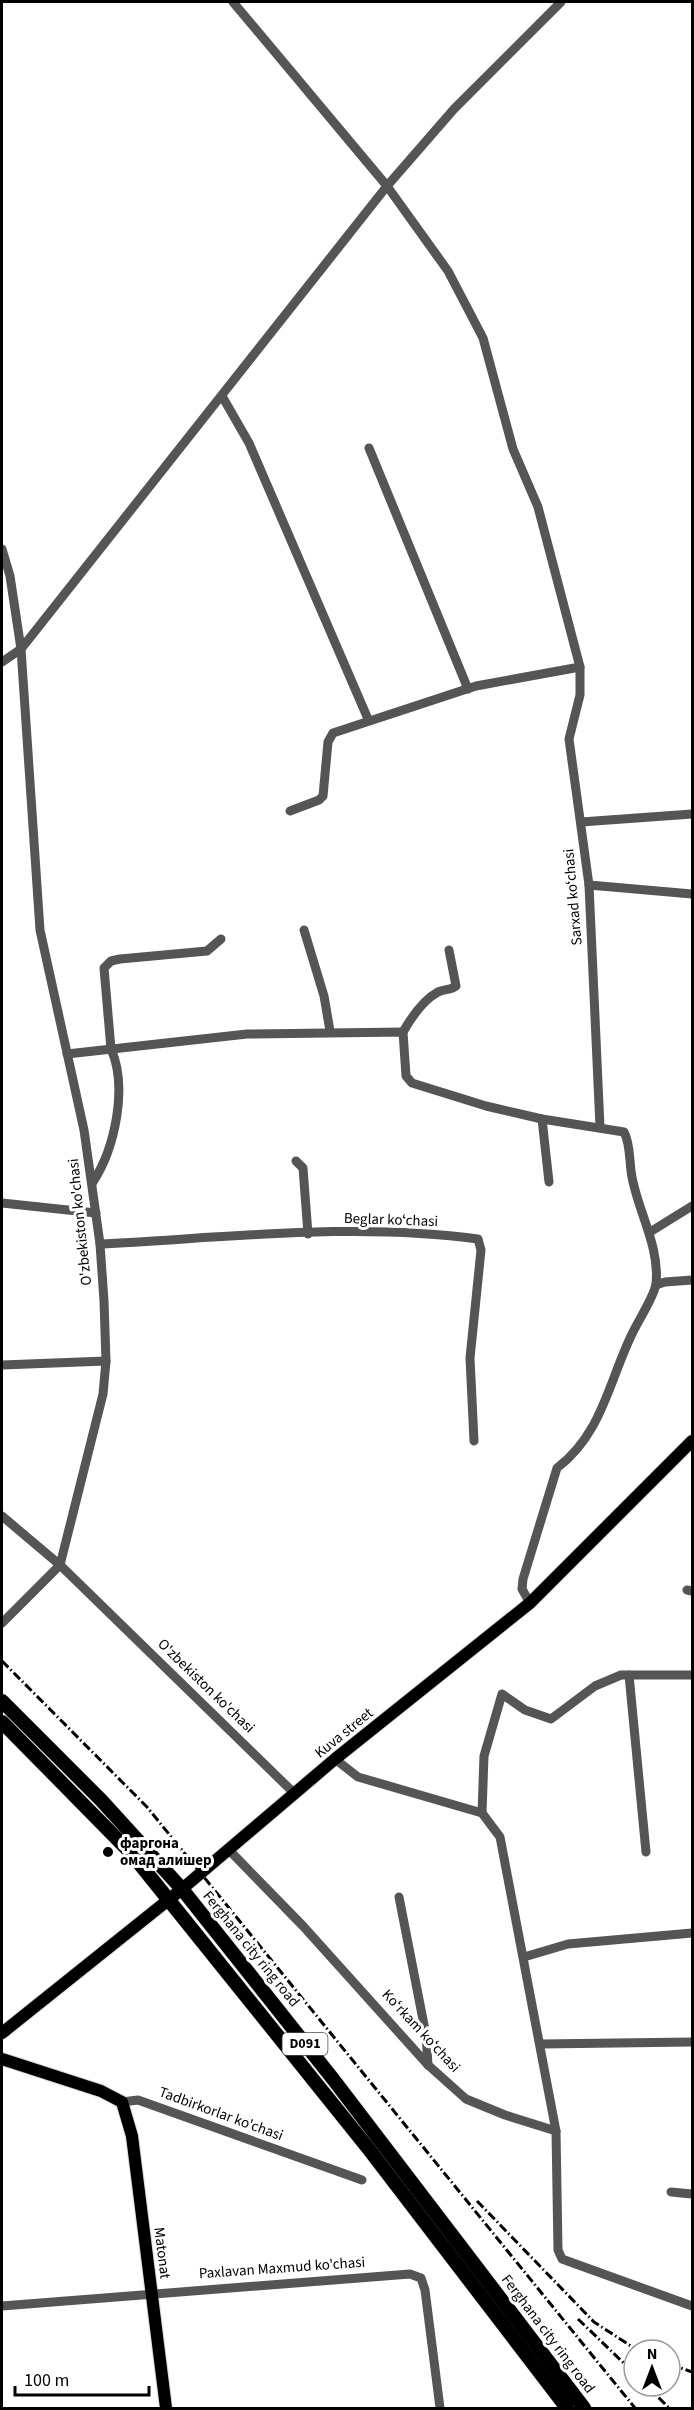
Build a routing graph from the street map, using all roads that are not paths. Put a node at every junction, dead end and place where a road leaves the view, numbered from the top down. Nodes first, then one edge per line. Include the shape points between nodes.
1 (233, 2) edge
2 (561, 2) edge
3 (387, 186) junction
4 (222, 396) junction
5 (369, 448) dead end
6 (2, 549) edge
7 (21, 649) junction
8 (2, 662) edge
9 (580, 667) junction
10 (468, 689) junction
11 (368, 719) junction
12 (290, 810) dead end
13 (693, 814) edge
14 (580, 822) junction
15 (589, 885) junction
16 (693, 894) edge
17 (304, 930) dead end
18 (221, 939) dead end
19 (449, 950) dead end
20 (330, 1031) junction
21 (403, 1032) junction
22 (111, 1049) junction
23 (67, 1054) junction
24 (542, 1119) junction
25 (600, 1127) junction
26 (296, 1161) dead end
27 (93, 1182) junction
28 (549, 1182) dead end
29 (2, 1203) edge
30 (693, 1206) edge
31 (96, 1213) junction
32 (650, 1232) junction
33 (308, 1234) junction
34 (100, 1244) junction
35 (693, 1280) edge
36 (656, 1285) junction
37 (106, 1361) junction
38 (2, 1365) edge
39 (474, 1441) dead end
40 (693, 1441) edge
41 (2, 1516) edge
42 (60, 1565) junction
43 (530, 1603) junction
44 (2, 1623) edge
45 (629, 1675) junction
46 (693, 1675) edge
47 (2, 1701) edge
48 (2, 1722) edge
49 (335, 1759) junction
50 (295, 1794) junction
51 (482, 1813) junction
52 (228, 1850) junction
53 (646, 1852) dead end
54 (182, 1889) junction
55 (399, 1896) dead end
56 (169, 1899) junction
57 (693, 1933) edge
58 (524, 1957) junction
59 (2, 2033) edge
60 (693, 2042) edge
61 (541, 2044) junction
62 (2, 2059) edge
63 (428, 2065) junction
64 (122, 2102) junction
65 (556, 2131) junction
66 (362, 2180) dead end
67 (410, 2192) junction
68 (671, 2192) dead end
69 (693, 2194) edge
70 (152, 2293) junction
71 (2, 2306) edge
72 (693, 2306) edge
73 (530, 2348) junction
74 (165, 2409) edge
75 (440, 2409) edge
76 (567, 2409) edge
77 (584, 2409) edge

1 - 3 street, Sarxad koʻchasi
2 - 3 street via 454,109
3 - 4 street
3 - 9 street, Sarxad koʻchasi via 448,271 483,338 513,449 538,507
4 - 7 street
4 - 11 street via 249,442
5 - 10 street
6 - 7 street, O'zbekiston ko'chasi
7 - 8 street
7 - 23 street, O'zbekiston ko'chasi via 38,920
9 - 10 street
9 - 14 street, Sarxad koʻchasi via 580,694 569,739
10 - 11 street
11 - 12 street via 333,733 328,742 323,796
13 - 14 street
14 - 15 street, Sarxad koʻchasi
15 - 16 street
15 - 25 street, Sarxad koʻchasi
17 - 20 street
18 - 22 street via 207,951 120,959 106,964 103,973
19 - 21 street via 456,986 427,1001
20 - 21 street
20 - 22 street via 247,1034
21 - 24 street via 409,1081
22 - 23 street
22 - 27 street via 116,1060 119,1108 103,1167
23 - 27 street, O'zbekiston ko'chasi
24 - 25 street
24 - 28 street
25 - 32 street via 620,1130 626,1136 632,1179
26 - 33 street via 303,1167
27 - 31 street, O'zbekiston ko'chasi
29 - 31 street
30 - 32 street
31 - 34 street, O'zbekiston ko'chasi
32 - 36 street
33 - 34 street, Beglar koʻchasi
33 - 39 street, Beglar koʻchasi via 380,1233 480,1241 470,1358
34 - 37 street, O'zbekiston ko'chasi
35 - 36 street
36 - 43 street via 591,1431 570,1459 557,1468 523,1579 522,1589
37 - 38 street
37 - 42 street, O'zbekiston ko'chasi via 104,1394
40 - 43 main road, Kuva street
41 - 42 street
42 - 44 street
42 - 50 street, O'zbekiston ko'chasi
43 - 49 main road, Kuva street
45 - 46 street
45 - 51 street via 595,1686 551,1719 525,1710 502,1694 484,1756
45 - 53 street
47 - 54 highway, Ferghana city ring road / D091 via 101,1800
48 - 56 highway, Ferghana city ring road / D091 via 90,1809
49 - 50 main road, Kuva street
49 - 51 street via 358,1777
50 - 52 main road, Kuva street
51 - 58 street via 500,1837
52 - 54 main road, Kuva street
52 - 63 street, Koʻrkam koʻchasi via 303,1926
54 - 56 main road, Kuva street
54 - 67 highway, Ferghana city ring road / D091
55 - 63 street via 426,2035
56 - 59 main road, Kuva street
56 - 67 highway, Ferghana city ring road / D091
57 - 58 street via 568,1944
58 - 61 street
60 - 61 street
61 - 65 street
62 - 64 main road, Tadbirkorlar ko'chasi via 101,2091
63 - 65 street, Koʻrkam koʻchasi via 466,2099
64 - 66 street, Tadbirkorlar ko'chasi via 138,2100
64 - 70 main road, Matonat via 132,2136
65 - 72 street via 558,2250 562,2259
67 - 73 highway, Ferghana city ring road / D091
68 - 69 street
70 - 71 street, Paxlavan Maxmud ko'chasi
70 - 74 main road, Matonat
70 - 75 street, Paxlavan Maxmud ko'chasi via 410,2274 421,2278
73 - 76 highway, Ferghana city ring road / D091
73 - 77 highway, Ferghana city ring road / D091

